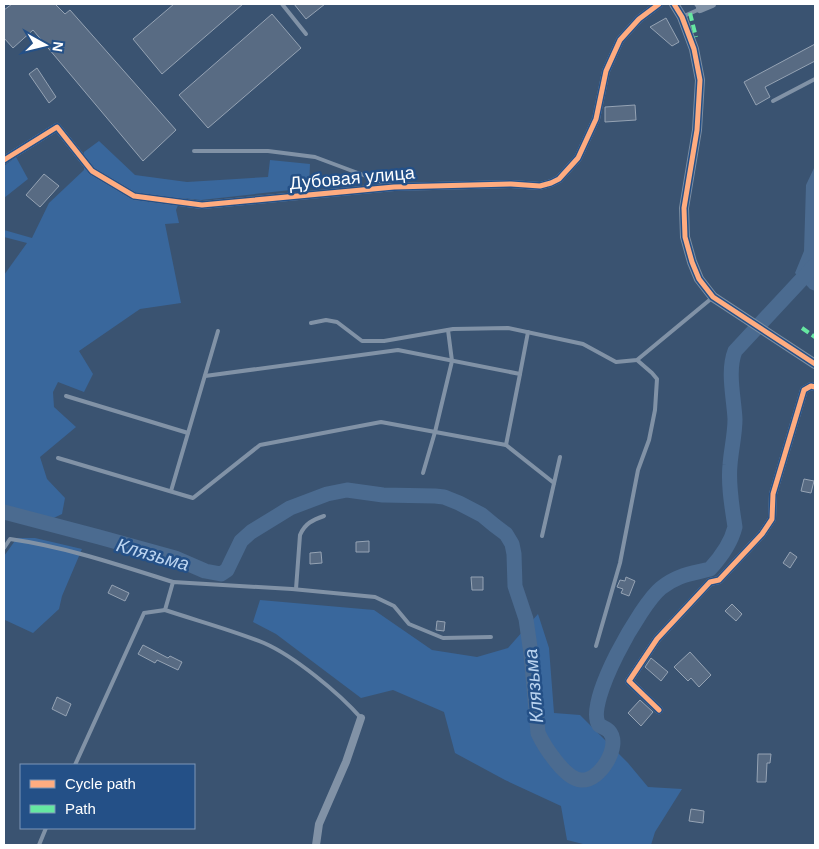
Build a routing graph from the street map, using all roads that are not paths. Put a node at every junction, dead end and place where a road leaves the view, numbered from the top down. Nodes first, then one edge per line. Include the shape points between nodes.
1 (282, 4) edge
2 (659, 4) edge
3 (674, 4) edge
4 (712, 4) edge
5 (698, 6) edge
6 (682, 17) junction
7 (306, 34) dead end
8 (815, 79) edge
9 (773, 101) dead end
10 (194, 151) dead end
11 (4, 160) edge
12 (394, 187) junction
13 (712, 297) junction
14 (311, 323) dead end
15 (448, 330) junction
16 (218, 331) dead end
17 (528, 332) junction
18 (637, 360) junction
19 (452, 361) junction
20 (815, 364) edge
21 (520, 374) junction
22 (205, 376) junction
23 (815, 387) edge
24 (66, 396) dead end
25 (436, 432) junction
26 (188, 433) junction
27 (506, 445) junction
28 (560, 457) dead end
29 (58, 458) dead end
30 (423, 473) dead end
31 (554, 483) junction
32 (171, 492) junction
33 (324, 516) dead end
34 (542, 536) dead end
35 (4, 548) edge
36 (173, 582) junction
37 (296, 589) junction
38 (165, 610) junction
39 (491, 637) dead end
40 (596, 646) dead end
41 (659, 710) dead end
42 (361, 718) joint
43 (75, 764) edge
44 (46, 829) edge
45 (38, 845) edge
46 (316, 845) edge

1 - 7 lane
2 - 12 street, Дубовая улица via 639,19 620,40 606,71 596,119 588,138 578,158 559,178 540,186
3 - 6 street
4 - 5 street
5 - 6 lane
6 - 13 street via 694,49 700,80 697,130 684,208 685,237 698,278
8 - 9 lane
10 - 12 lane via 268,151 315,157
11 - 12 street, Дубовая улица via 57,127 92,171 134,196 202,205
13 - 18 lane
13 - 20 street
14 - 15 lane via 337,322 362,341 384,341
15 - 17 lane via 508,328
15 - 19 lane
16 - 22 lane
17 - 18 lane via 583,344 616,362
17 - 21 lane
18 - 40 lane via 656,379 655,410 638,470 620,563
19 - 21 lane
19 - 22 lane via 398,350
19 - 25 lane
21 - 27 lane
22 - 26 lane
23 - 41 street via 804,390 773,494 772,519 719,580 710,582 657,639 629,681
24 - 26 lane
25 - 27 lane
25 - 30 lane
25 - 32 lane via 381,422 260,445 193,498
26 - 32 lane
27 - 31 lane
28 - 31 lane
29 - 32 lane
31 - 34 lane
33 - 37 lane via 303,527
35 - 36 lane via 10,539 46,544
36 - 37 lane
36 - 38 lane
37 - 39 lane via 376,597 394,606 409,624 443,638
38 - 42 lane via 265,644 320,680
38 - 43 lane via 144,613
42 - 46 street via 319,824
44 - 45 lane

